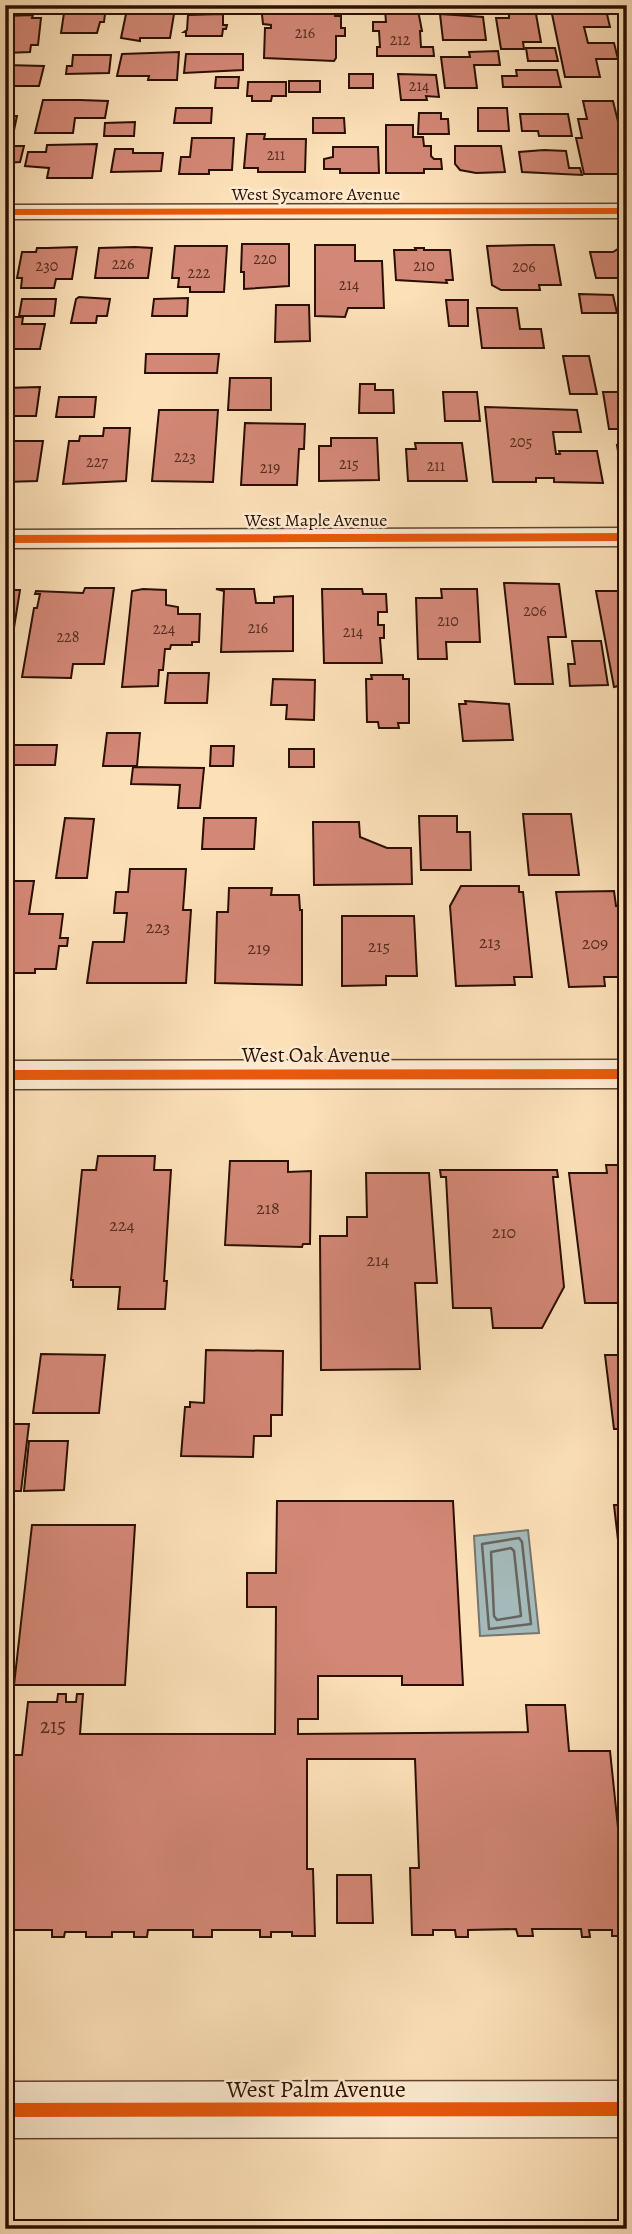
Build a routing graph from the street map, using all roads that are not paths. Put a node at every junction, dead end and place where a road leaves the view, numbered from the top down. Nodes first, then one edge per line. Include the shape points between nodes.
1 (627, 211) edge
2 (5, 212) edge
3 (627, 537) edge
4 (5, 538) edge
5 (5, 1074) edge
6 (627, 1074) edge
7 (627, 2109) edge
8 (5, 2110) edge

1 - 2 street, West Sycamore Avenue
3 - 4 street, West Maple Avenue
5 - 6 street, West Oak Avenue
7 - 8 street, West Palm Avenue

